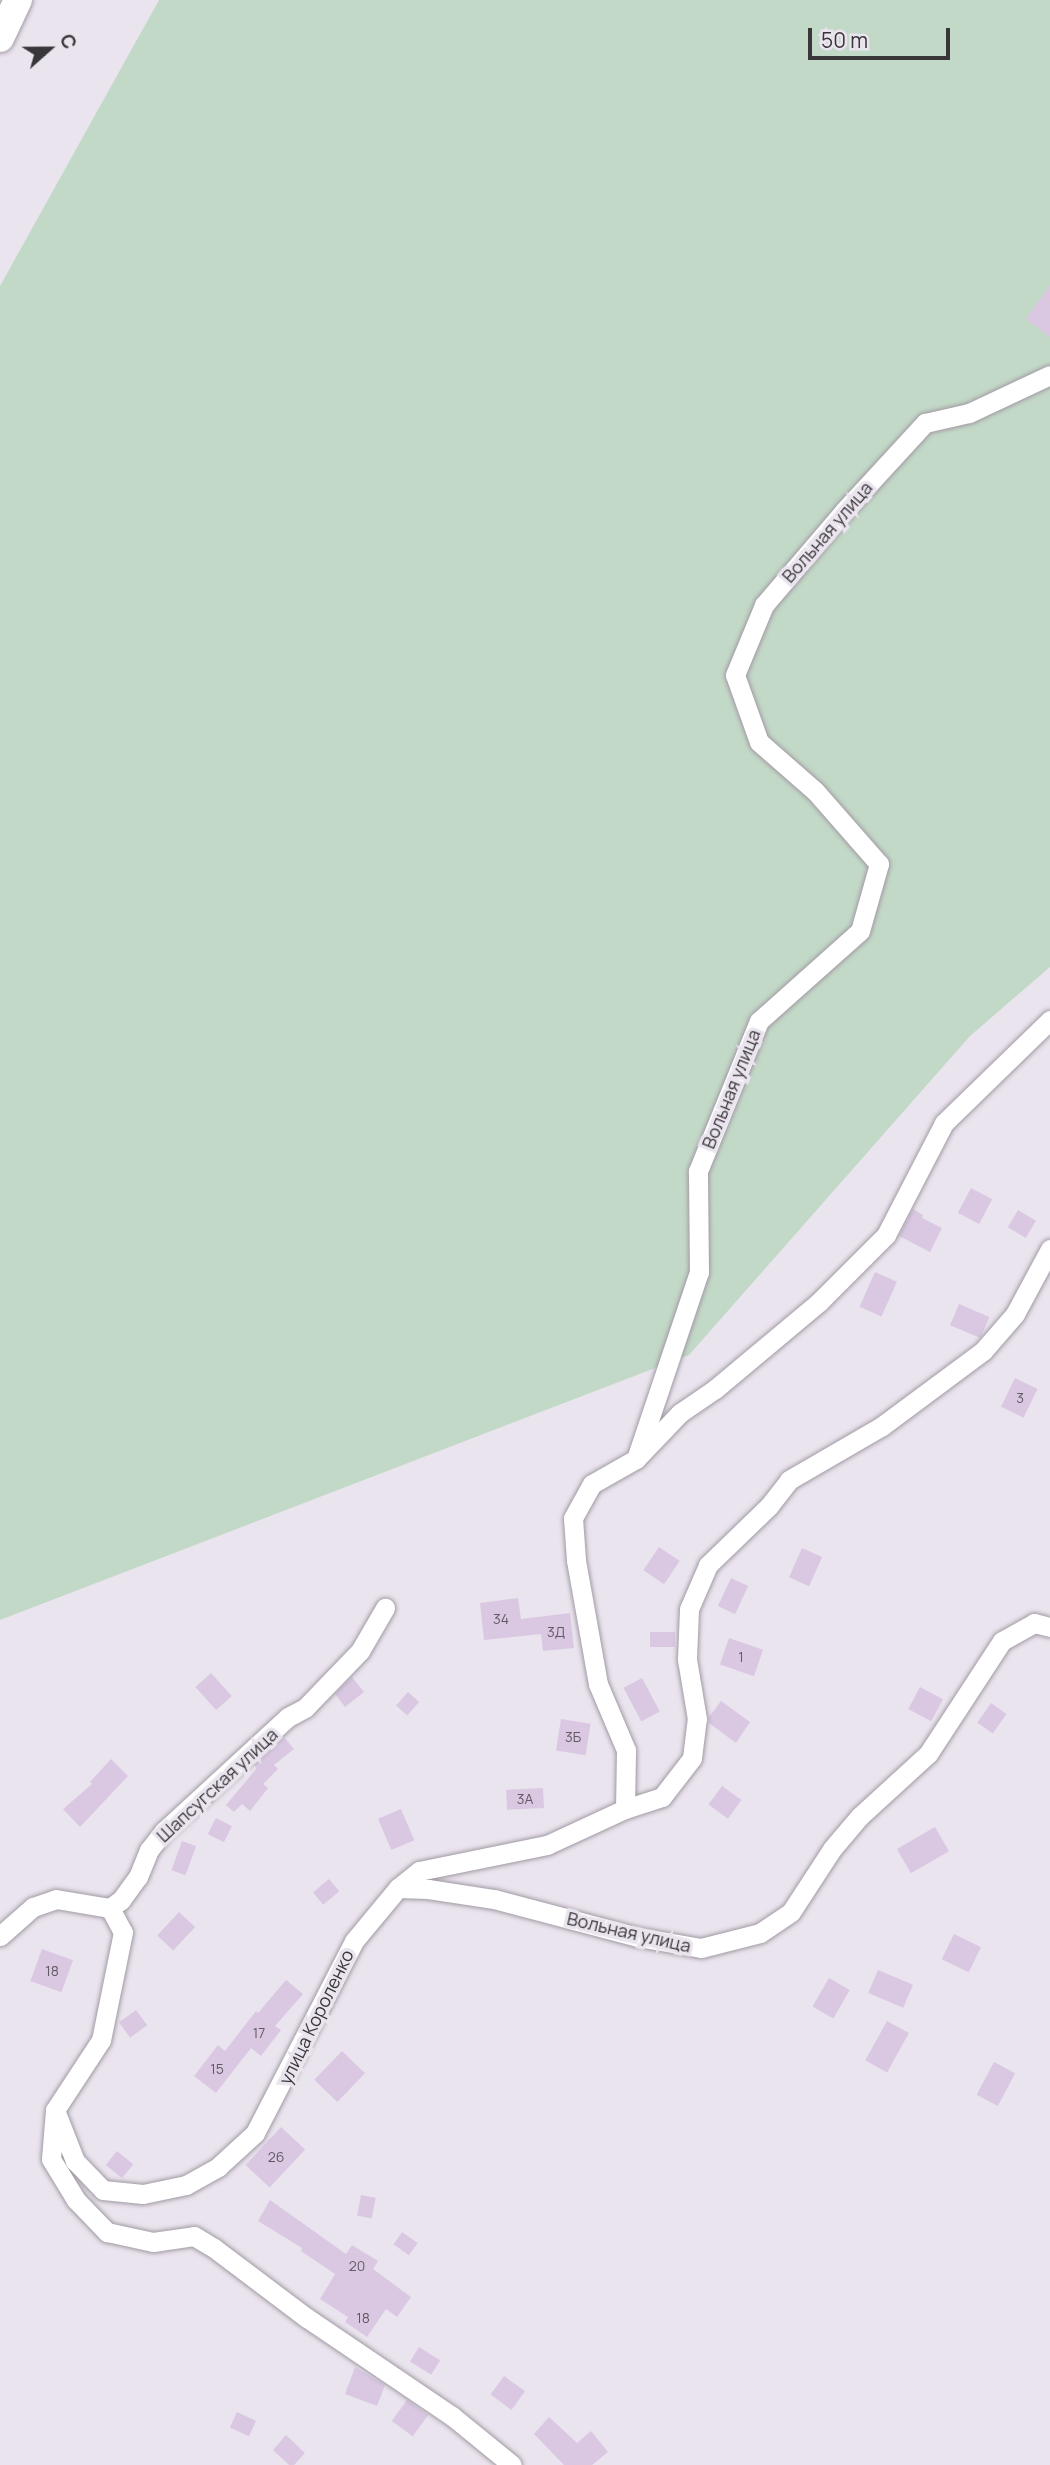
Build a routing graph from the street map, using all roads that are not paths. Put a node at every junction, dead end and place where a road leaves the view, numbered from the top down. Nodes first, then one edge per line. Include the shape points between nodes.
1 (18, 0) edge
2 (0, 38) edge
3 (1050, 375) edge
4 (1050, 1020) edge
5 (1050, 1249) edge
6 (636, 1459) junction
7 (384, 1608) dead end
8 (1050, 1627) edge
9 (625, 1809) junction
10 (398, 1888) junction
11 (110, 1908) junction
12 (0, 1936) edge
13 (55, 2110) junction
14 (512, 2465) edge

1 - 2 highway
3 - 6 street, Вольная улица via 969,413 925,423 764,606 735,676 759,742 815,792 879,864 860,931 759,1021 698,1171 699,1272
4 - 6 street via 944,1123 886,1235 820,1302 680,1413
5 - 9 street via 1015,1314 983,1351 882,1426 789,1480 708,1565 690,1609 687,1659 697,1719 692,1758 662,1797
6 - 9 street via 592,1484 573,1518 598,1684 626,1749
7 - 11 street, Шапсугская улица via 360,1651 305,1708 288,1717 164,1832 149,1850 138,1877
8 - 10 street, Вольная улица via 1034,1623 1002,1641 928,1754 860,1816 791,1912 760,1933 701,1948 638,1937 494,1899
9 - 10 street, улица Короленко via 547,1845 419,1871
10 - 13 street, улица Короленко via 354,1941 255,2133 218,2167 186,2185 142,2194 103,2190 75,2161
11 - 12 street via 56,1899 33,1907
11 - 13 street via 123,1931 101,2040
13 - 14 street via 51,2159 76,2200 107,2232 153,2242 194,2236 452,2416

